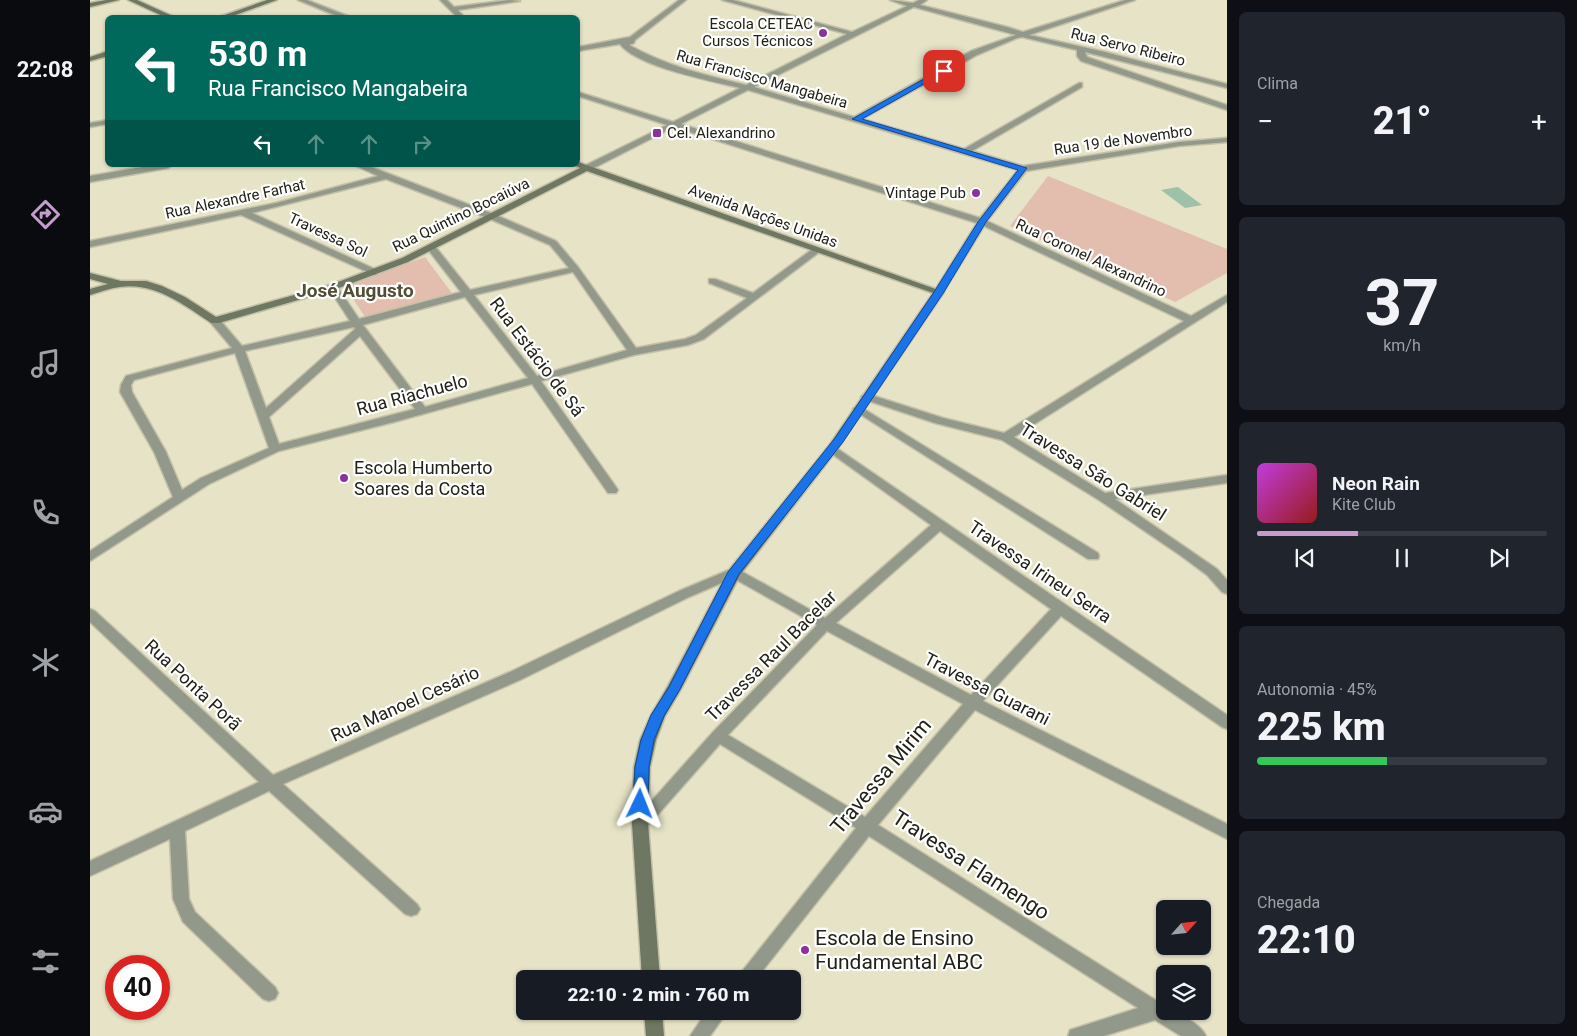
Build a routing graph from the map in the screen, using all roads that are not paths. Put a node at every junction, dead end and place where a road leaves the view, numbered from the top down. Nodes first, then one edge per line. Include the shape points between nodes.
1 (95, 0) edge
2 (116, 0) edge
3 (131, 0) edge
4 (274, 0) edge
5 (301, 0) edge
6 (443, 0) edge
7 (683, 0) edge
8 (725, 0) edge
9 (893, 0) edge
10 (924, 0) edge
11 (1132, 0) edge
12 (90, 1) edge
13 (517, 1) dead end
14 (1121, 1) edge
15 (90, 5) edge
16 (915, 5) junction
17 (452, 9) junction
18 (167, 15) edge
19 (227, 15) edge
20 (342, 15) edge
21 (459, 15) edge
22 (853, 34) junction
23 (1023, 35) junction
24 (626, 41) junction
25 (580, 48) edge
26 (1081, 49) junction
27 (105, 54) edge
28 (90, 59) edge
29 (1079, 85) dead end
30 (1227, 86) edge
31 (749, 88) junction
32 (580, 95) edge
33 (1227, 108) edge
34 (856, 119) junction
35 (105, 122) edge
36 (90, 125) edge
37 (674, 125) junction
38 (1227, 140) edge
39 (966, 152) junction
40 (157, 167) edge
41 (363, 167) edge
42 (582, 167) edge
43 (1023, 168) junction
44 (386, 176) junction
45 (90, 179) edge
46 (242, 212) junction
47 (493, 217) junction
48 (982, 222) junction
49 (90, 244) edge
50 (431, 247) junction
51 (817, 250) junction
52 (575, 269) junction
53 (374, 272) junction
54 (90, 276) edge
55 (712, 281) dead end
56 (121, 284) junction
57 (333, 287) junction
58 (90, 292) edge
59 (939, 292) junction
60 (467, 294) junction
61 (754, 297) junction
62 (1227, 298) edge
63 (214, 321) junction
64 (1192, 321) junction
65 (359, 326) junction
66 (239, 349) junction
67 (633, 352) junction
68 (534, 379) junction
69 (867, 397) junction
70 (858, 408) junction
71 (422, 411) junction
72 (264, 416) junction
73 (1006, 438) junction
74 (275, 449) junction
75 (832, 449) junction
76 (1227, 479) edge
77 (612, 490) dead end
78 (179, 497) junction
79 (1103, 497) junction
80 (939, 525) junction
81 (90, 556) edge
82 (1093, 556) dead end
83 (734, 572) junction
84 (1227, 589) edge
85 (1060, 608) junction
86 (90, 614) edge
87 (825, 625) junction
88 (973, 703) junction
89 (1227, 723) edge
90 (718, 736) junction
91 (271, 783) junction
92 (640, 823) junction
93 (867, 826) junction
94 (177, 828) junction
95 (1227, 832) edge
96 (90, 869) edge
97 (411, 909) dead end
98 (650, 970) edge
99 (752, 970) edge
100 (269, 993) dead end
101 (1156, 1010) joint
102 (654, 1020) edge
103 (712, 1020) edge
104 (1172, 1020) edge
105 (655, 1036) edge
106 (699, 1036) edge
107 (1077, 1036) edge
108 (1198, 1036) edge

1 - 12 street
2 - 15 street
3 - 18 street
4 - 19 street
5 - 20 street
6 - 17 street
7 - 24 street
8 - 22 street
9 - 16 street, Rua Servo Ribeiro
10 - 16 street, Rua Quintino Bocaiúva
11 - 14 street
13 - 17 street
14 - 23 street
16 - 22 street, Rua Quintino Bocaiúva
16 - 23 street, Rua Servo Ribeiro
17 - 21 street
22 - 31 street, Rua Quintino Bocaiúva
23 - 26 street, Rua Servo Ribeiro
23 - 34 street via 974,53
24 - 25 street
24 - 31 street, Rua Francisco Mangabeira via 626,47 646,58
26 - 30 street, Rua Servo Ribeiro
26 - 33 street via 1084,58
27 - 28 street
29 - 39 street
31 - 34 street, Rua Francisco Mangabeira
31 - 37 street, Rua Quintino Bocaiúva
32 - 37 street, Rua Coronel Alexandrino
34 - 39 street, Rua Francisco Mangabeira
35 - 36 street
37 - 42 street, Rua Quintino Bocaiúva
37 - 48 street, Rua Coronel Alexandrino
38 - 43 street, Rua 19 de Novembro via 1179,144
39 - 43 street, Rua Francisco Mangabeira
40 - 45 street
41 - 44 street
42 - 47 street, Rua Quintino Bocaiúva
42 - 51 street, Avenida Nações Unidas
43 - 48 street
44 - 46 street, Rua Alexandre Farhat via 301,200
44 - 47 street
46 - 49 street, Rua Alexandre Farhat
46 - 53 street, Travessa Sol
47 - 50 street, Rua Quintino Bocaiúva
47 - 52 street via 553,243
48 - 59 street
48 - 64 street, Rua Coronel Alexandrino
50 - 53 street, Rua Quintino Bocaiúva
50 - 60 street, Rua Estácio de Sá
51 - 59 street, Avenida Nações Unidas
51 - 61 street, Rua Riachuelo
52 - 60 street
52 - 67 street
53 - 57 street, Rua Quintino Bocaiúva
54 - 56 street
55 - 61 street
56 - 58 street
56 - 63 street via 160,288
57 - 63 street, Rua Quintino Bocaiúva
57 - 65 street
59 - 69 street
60 - 65 street
60 - 68 street, Rua Estácio de Sá
61 - 67 street, Rua Riachuelo via 688,342
62 - 64 street
63 - 66 street
64 - 73 street
65 - 66 street
65 - 71 street
65 - 72 street
66 - 72 street
66 - 78 street via 130,378 126,385 126,392 160,452
67 - 68 street, Rua Riachuelo
68 - 71 street, Rua Riachuelo
68 - 77 street, Rua Estácio de Sá
69 - 70 street
69 - 73 street, Travessa São Gabriel via 939,421
70 - 75 street
70 - 82 street
71 - 74 street, Rua Riachuelo
72 - 74 street
73 - 79 street, Travessa São Gabriel
74 - 78 street, Rua Riachuelo
75 - 80 street, Travessa Irineu Serra
75 - 83 street
76 - 79 street
78 - 81 street, Rua Riachuelo
79 - 84 street, Travessa São Gabriel via 1212,572
80 - 85 street, Travessa Irineu Serra
80 - 87 street, Travessa Raul Bacelar
83 - 87 street, Travessa Guarani
83 - 91 street, Rua Manoel Cesário via 515,676
83 - 92 street via 648,740 642,767
85 - 88 street, Travessa Mirim
85 - 89 street, Travessa Irineu Serra
86 - 91 street, Rua Ponta Porã
87 - 88 street, Travessa Guarani
87 - 90 street, Travessa Raul Bacelar
88 - 93 street, Travessa Mirim
88 - 95 street, Travessa Guarani
90 - 92 street, Travessa Raul Bacelar
90 - 93 street, Travessa Flamengo
91 - 94 street, Rua Manoel Cesário
91 - 97 street, Rua Ponta Porã
92 - 98 street
93 - 99 street, Travessa Mirim
93 - 101 street, Travessa Flamengo
94 - 96 street, Rua Manoel Cesário
94 - 100 street via 181,900 189,917
101 - 107 street
102 - 105 street
103 - 106 street
104 - 108 street, Travessa Flamengo

